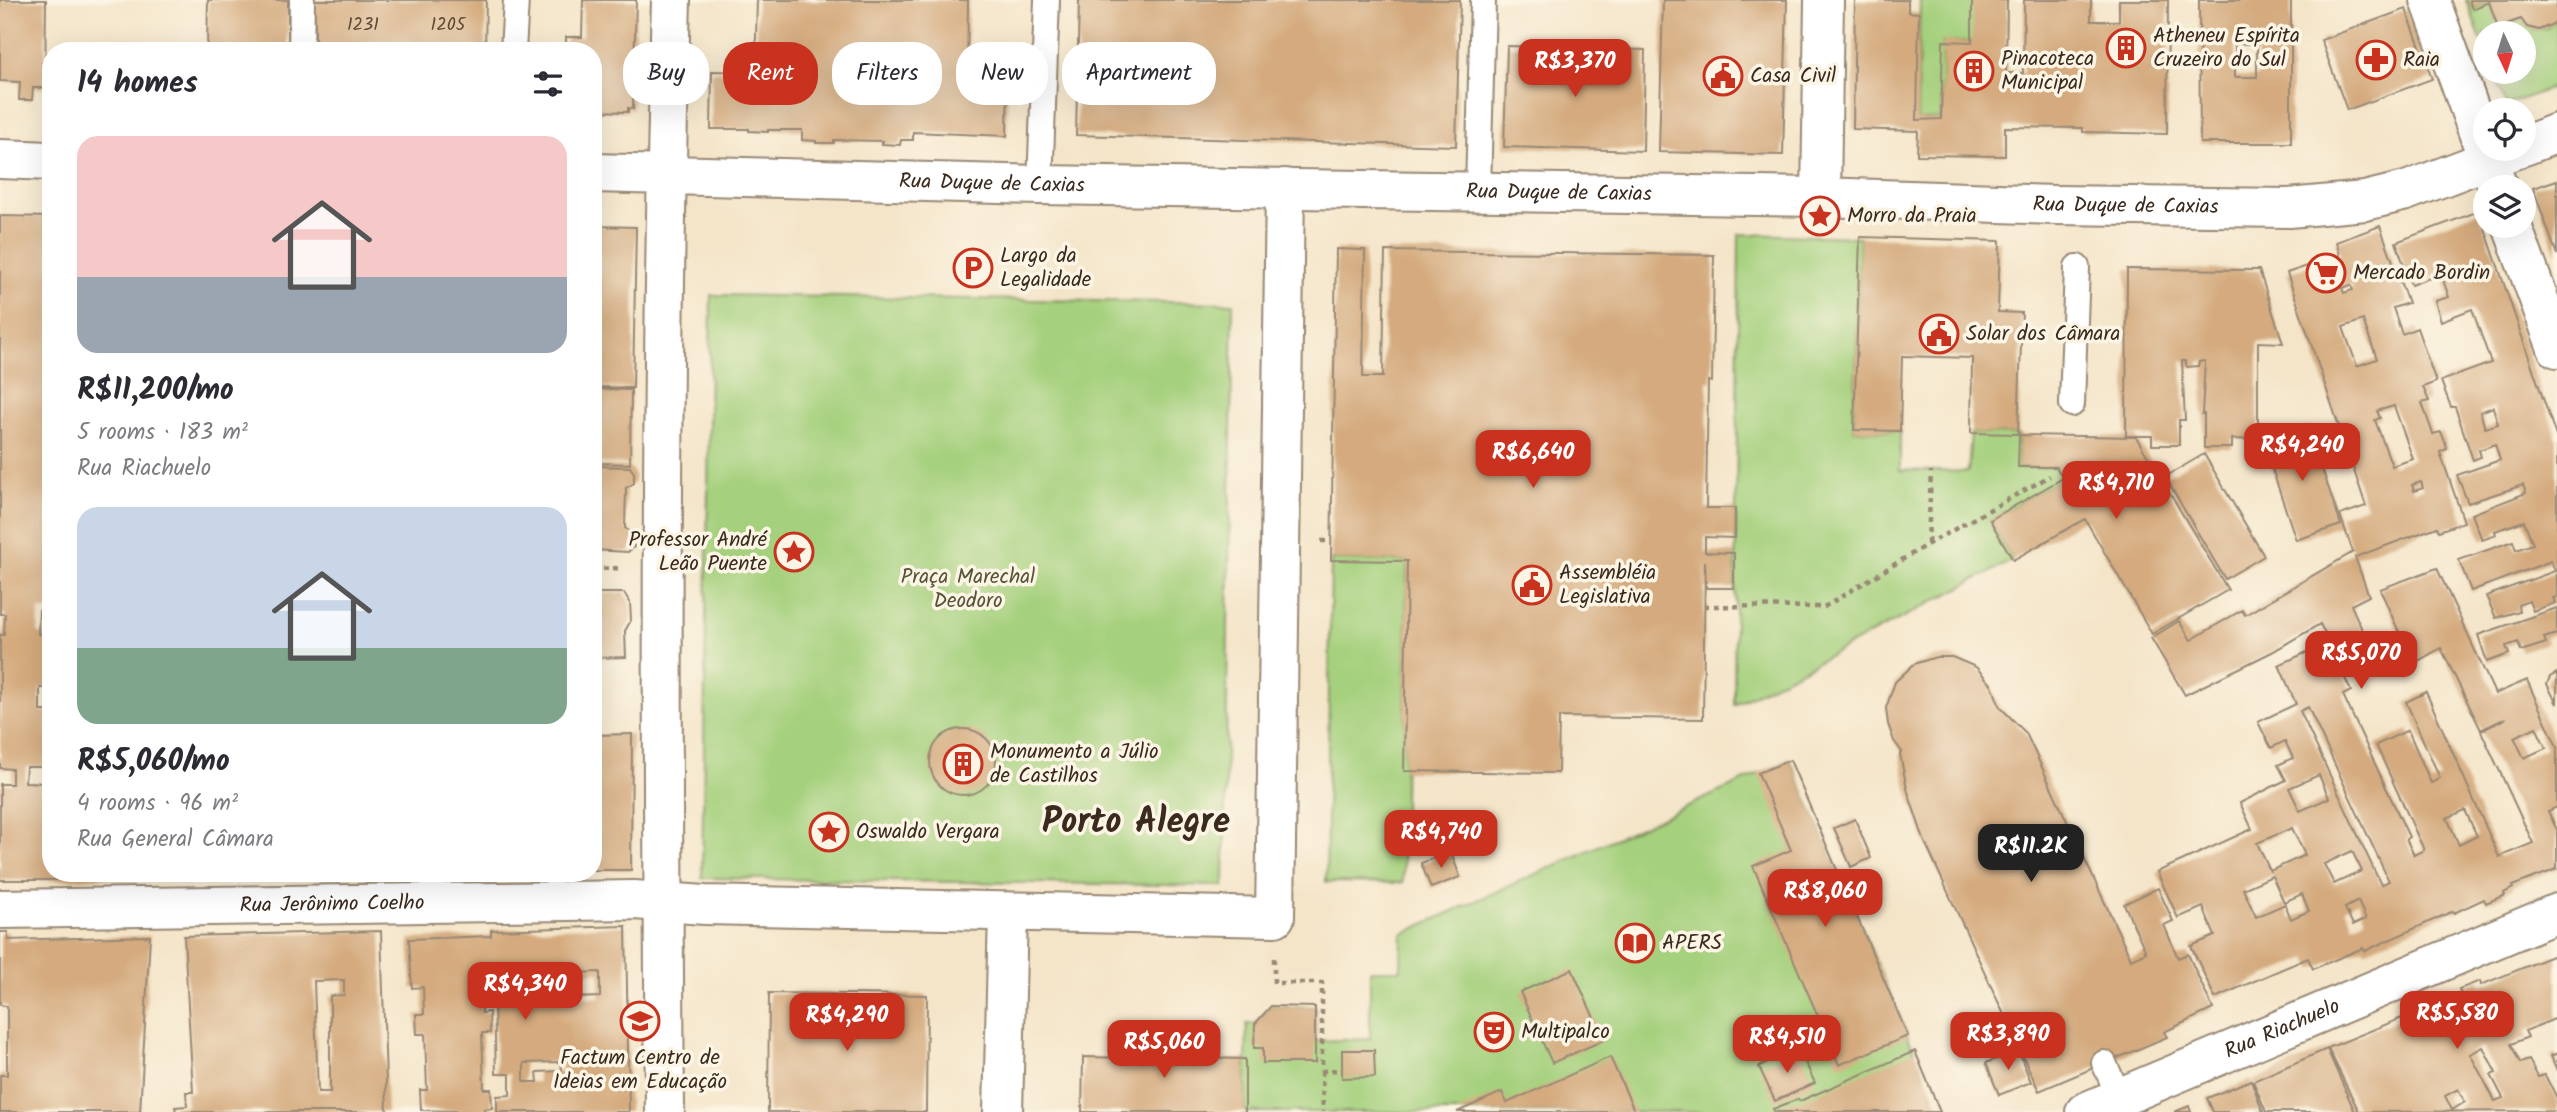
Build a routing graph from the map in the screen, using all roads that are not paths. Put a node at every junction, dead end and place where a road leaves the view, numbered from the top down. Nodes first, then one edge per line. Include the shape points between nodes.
1 (302, 0) edge
2 (516, 0) edge
3 (671, 0) edge
4 (1047, 0) edge
5 (1483, 0) edge
6 (1824, 0) edge
7 (2430, 0) edge
8 (301, 42) edge
9 (514, 42) edge
10 (2557, 133) edge
11 (2536, 141) edge
12 (0, 159) edge
13 (42, 161) edge
14 (2501, 165) edge
15 (602, 173) edge
16 (666, 175) junction
17 (1040, 184) junction
18 (1285, 188) junction
19 (1478, 191) junction
20 (1821, 197) junction
21 (2516, 238) edge
22 (2077, 267) dead end
23 (2557, 348) edge
24 (2072, 404) dead end
25 (663, 902) junction
26 (0, 909) edge
27 (1008, 913) junction
28 (2557, 913) edge
29 (2104, 1063) dead end
30 (2120, 1098) junction
31 (665, 1112) edge
32 (1003, 1112) edge
33 (2085, 1112) edge

1 - 8 lane
2 - 9 lane
3 - 16 street
4 - 17 lane
5 - 19 lane
6 - 20 street
7 - 14 street
10 - 11 street
12 - 13 street
14 - 20 street, Rua Duque de Caxias via 2365,201 2289,208
15 - 16 street, Rua Duque de Caxias
16 - 17 street, Rua Duque de Caxias
16 - 25 street
17 - 18 street, Rua Duque de Caxias
18 - 19 street, Rua Duque de Caxias
18 - 27 street via 1275,917
19 - 20 street, Rua Duque de Caxias
21 - 23 street
22 - 24 lane
25 - 26 street, Rua Jerônimo Coelho
25 - 27 street
25 - 31 street
27 - 32 street
28 - 30 street, Rua Riachuelo
29 - 30 lane
30 - 33 street, Rua Riachuelo

